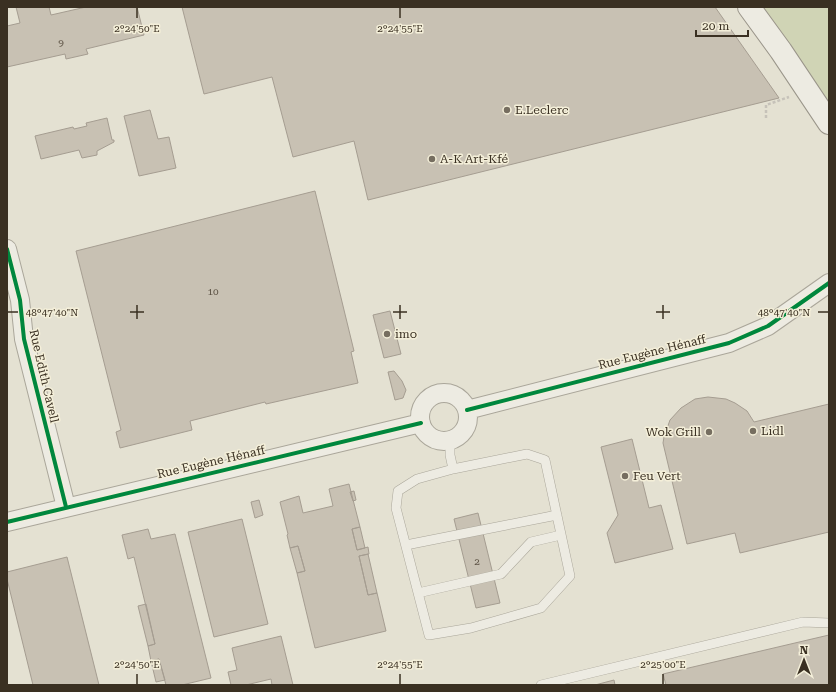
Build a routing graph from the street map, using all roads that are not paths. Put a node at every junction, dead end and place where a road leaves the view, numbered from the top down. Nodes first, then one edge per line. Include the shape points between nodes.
1 (749, 7) edge
2 (829, 123) edge
3 (7, 249) edge
4 (829, 283) edge
5 (467, 410) junction
6 (420, 423) junction
7 (450, 440) junction
8 (453, 469) junction
9 (66, 507) junction
10 (557, 515) junction
11 (7, 522) edge
12 (561, 535) junction
13 (406, 545) junction
14 (418, 593) junction
15 (829, 624) edge
16 (542, 685) edge

1 - 2 main road
3 - 9 street, Rue Edith Cavell via 20,300 24,339
4 - 5 street, Rue Eugène Hénaff via 768,326 729,343
5 - 6 street via 464,403 452,394 438,393 431,396 421,408
5 - 7 street via 466,425
6 - 7 street via 432,437 443,441
6 - 9 street, Rue Eugène Hénaff
7 - 8 lane
8 - 10 lane via 527,454 545,460
8 - 13 lane via 417,479 398,491 396,508
9 - 11 street, Rue Eugène Hénaff
10 - 12 lane
10 - 13 lane
12 - 14 lane via 532,542 501,574
12 - 14 lane via 570,576 541,608 472,628 429,635
13 - 14 lane
15 - 16 lane via 803,622

